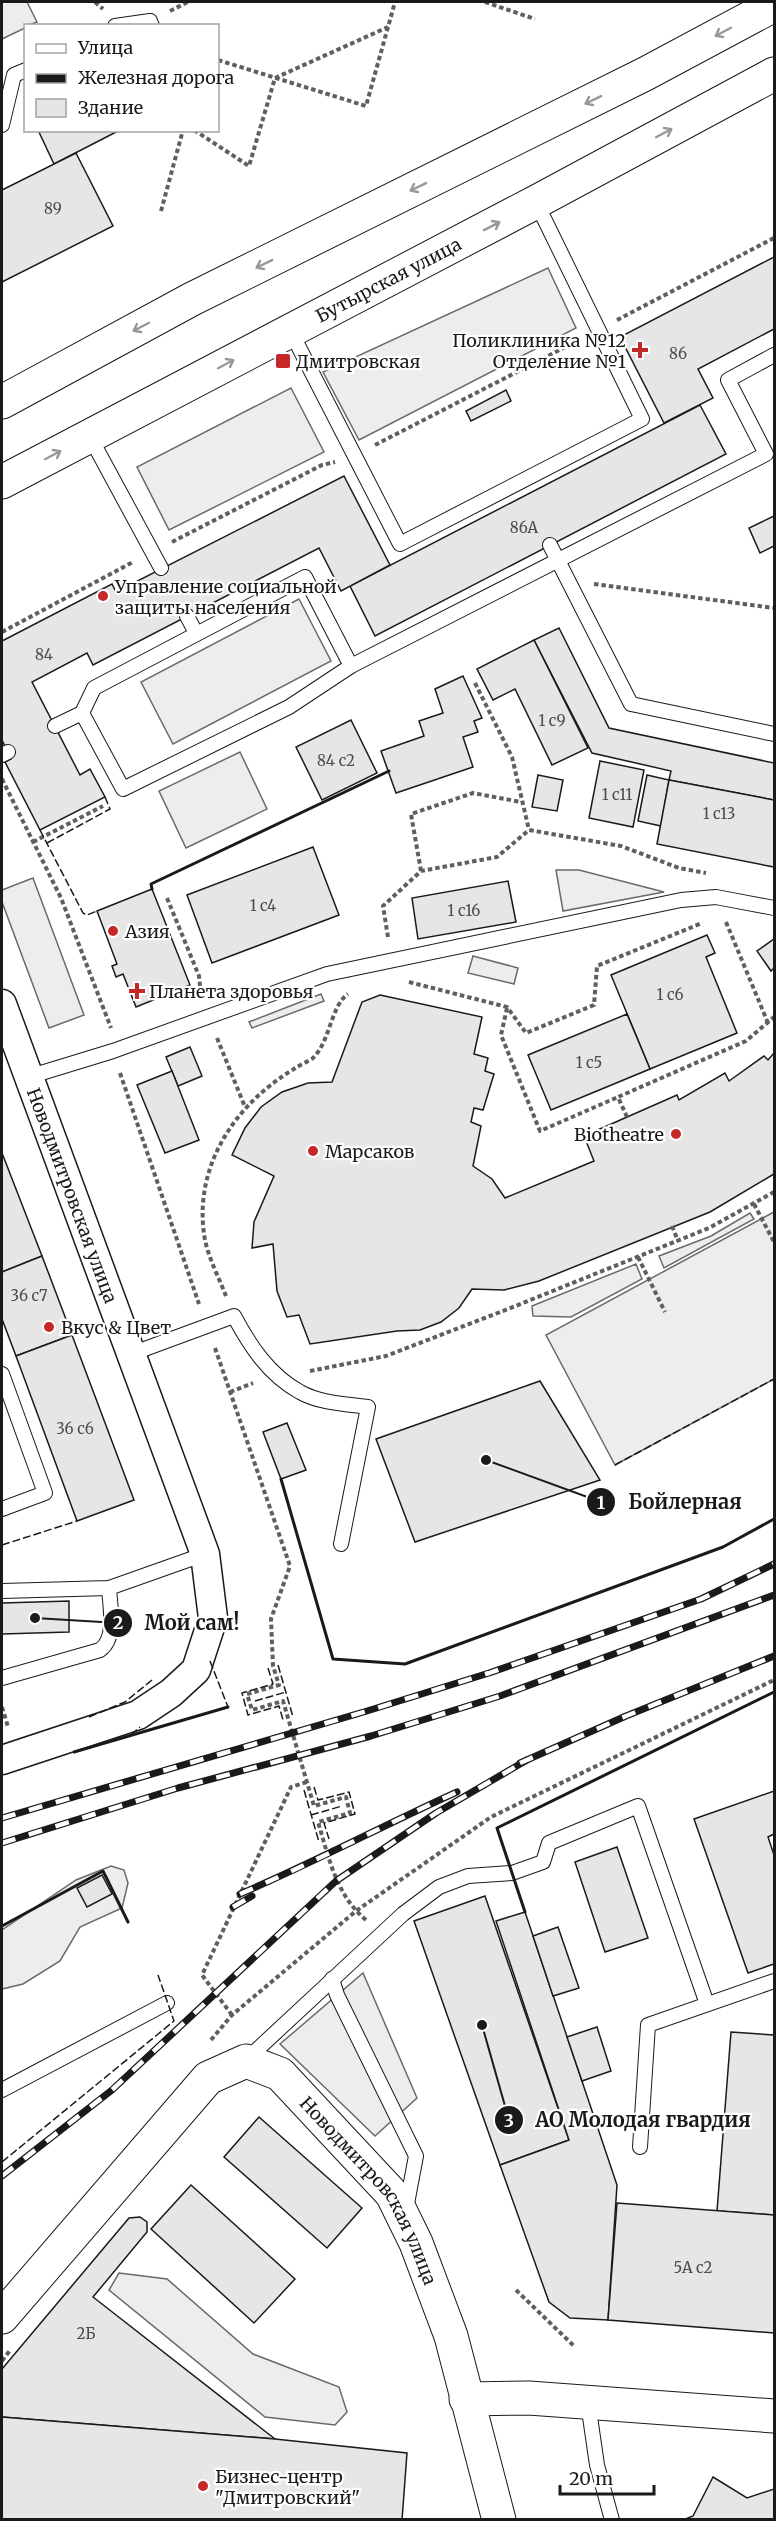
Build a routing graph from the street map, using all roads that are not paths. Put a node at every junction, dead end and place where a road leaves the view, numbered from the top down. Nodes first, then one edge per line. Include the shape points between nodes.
1 (774, 5) edge
2 (129, 24) edge
3 (151, 24) edge
4 (24, 71) edge
5 (774, 74) edge
6 (2, 125) edge
7 (536, 202) junction
8 (290, 330) junction
9 (774, 355) edge
10 (2, 402) edge
11 (89, 435) junction
12 (770, 451) edge
13 (2, 482) edge
14 (517, 483) junction
15 (524, 496) dead end
16 (550, 545) dead end
17 (558, 561) junction
18 (161, 568) dead end
19 (187, 616) dead end
20 (196, 633) junction
21 (351, 666) junction
22 (82, 713) junction
23 (55, 726) dead end
24 (774, 734) edge
25 (774, 908) edge
26 (2, 1004) edge
27 (10, 1053) edge
28 (28, 1077) junction
29 (131, 1354) junction
30 (2, 1374) edge
31 (2, 1509) edge
32 (341, 1544) dead end
33 (205, 1554) junction
34 (109, 1588) junction
35 (2, 1591) edge
36 (2, 1678) edge
37 (2, 1760) edge
38 (332, 1979) junction
39 (774, 1982) edge
40 (168, 2003) dead end
41 (707, 2004) junction
42 (246, 2061) junction
43 (2, 2090) edge
44 (640, 2147) dead end
45 (404, 2217) junction
46 (2, 2318) edge
47 (466, 2399) junction
48 (588, 2403) junction
49 (774, 2416) edge
50 (499, 2520) edge
51 (612, 2520) edge

1 -> 10 main road via 645,74 192,299
2 - 3 lane
4 - 6 lane via 14,75
7 -> 5 main road, Бутырская улица
8 -> 7 main road, Бутырская улица
7 - 14 lane via 642,419
11 -> 8 main road, Бутырская улица
8 - 14 lane via 400,543
9 - 12 lane via 728,380
13 -> 11 main road, Бутырская улица
11 - 18 lane
12 - 17 lane
14 - 15 lane
16 - 17 lane
17 - 21 lane
17 - 24 lane via 631,704
19 - 20 lane
20 - 21 lane via 304,577
20 - 22 lane via 94,688
21 - 22 lane via 289,707 123,789
22 - 23 lane
25 - 28 lane via 716,897 681,900 327,974 113,1051
26 - 27 street, Новодмитровская улица
27 - 28 street, Новодмитровская улица
28 - 29 street, Новодмитровская улица
29 - 32 lane via 234,1316 251,1347 275,1375 301,1394 368,1407
29 - 33 street, Новодмитровская улица
30 - 31 lane via 45,1493
33 - 34 lane
33 - 37 street, Новодмитровская улица via 213,1618 196,1670 138,1715
34 - 35 lane
34 - 36 lane via 107,1645
38 - 41 lane via 439,1887 468,1876 512,1873 543,1862 549,1843 638,1806
38 - 42 lane
38 - 45 lane via 416,2156
39 - 41 lane
40 - 43 lane
41 - 44 lane via 648,2025
42 - 45 main road, Новодмитровская улица via 280,2074 393,2194
42 - 46 main road via 208,2078
45 - 47 main road, Новодмитровская улица via 451,2336
47 - 48 main road via 529,2398
47 - 50 main road, Новодмитровская улица
48 - 49 main road
48 - 51 lane via 597,2465

